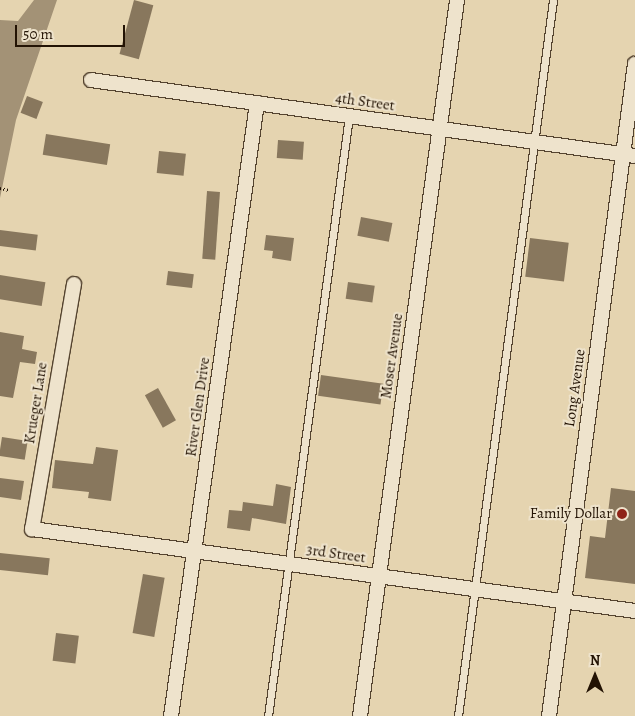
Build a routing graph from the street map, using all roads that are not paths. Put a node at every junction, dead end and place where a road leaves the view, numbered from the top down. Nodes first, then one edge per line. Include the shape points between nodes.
1 (457, 0) edge
2 (553, 0) edge
3 (635, 64) edge
4 (91, 80) dead end
5 (257, 103) junction
6 (349, 116) junction
7 (440, 129) junction
8 (534, 142) junction
9 (629, 156) edge
10 (74, 284) dead end
11 (32, 529) joint
12 (194, 551) junction
13 (288, 564) junction
14 (378, 576) junction
15 (475, 589) junction
16 (564, 602) junction
17 (635, 611) edge
18 (171, 716) edge
19 (268, 716) edge
20 (360, 716) edge
21 (458, 716) edge
22 (549, 716) edge

1 - 7 street, Moser Avenue
2 - 8 lane
3 - 9 street, Long Avenue
4 - 5 street, 4th Street
5 - 6 street, 4th Street
5 - 12 street, River Glen Drive
6 - 7 street, 4th Street
6 - 13 lane
7 - 8 street, 4th Street
7 - 14 street, Moser Avenue
8 - 9 street, 4th Street
8 - 15 lane
9 - 16 street, Long Avenue
10 - 11 street, Krueger Lane
11 - 12 street, 3rd Street
12 - 13 street, 3rd Street
12 - 18 street, River Glen Drive
13 - 14 street, 3rd Street
13 - 19 lane
14 - 15 street, 3rd Street
14 - 20 street, Moser Avenue
15 - 16 street, 3rd Street
15 - 21 lane
16 - 17 street, 3rd Street
16 - 22 street, Long Avenue

